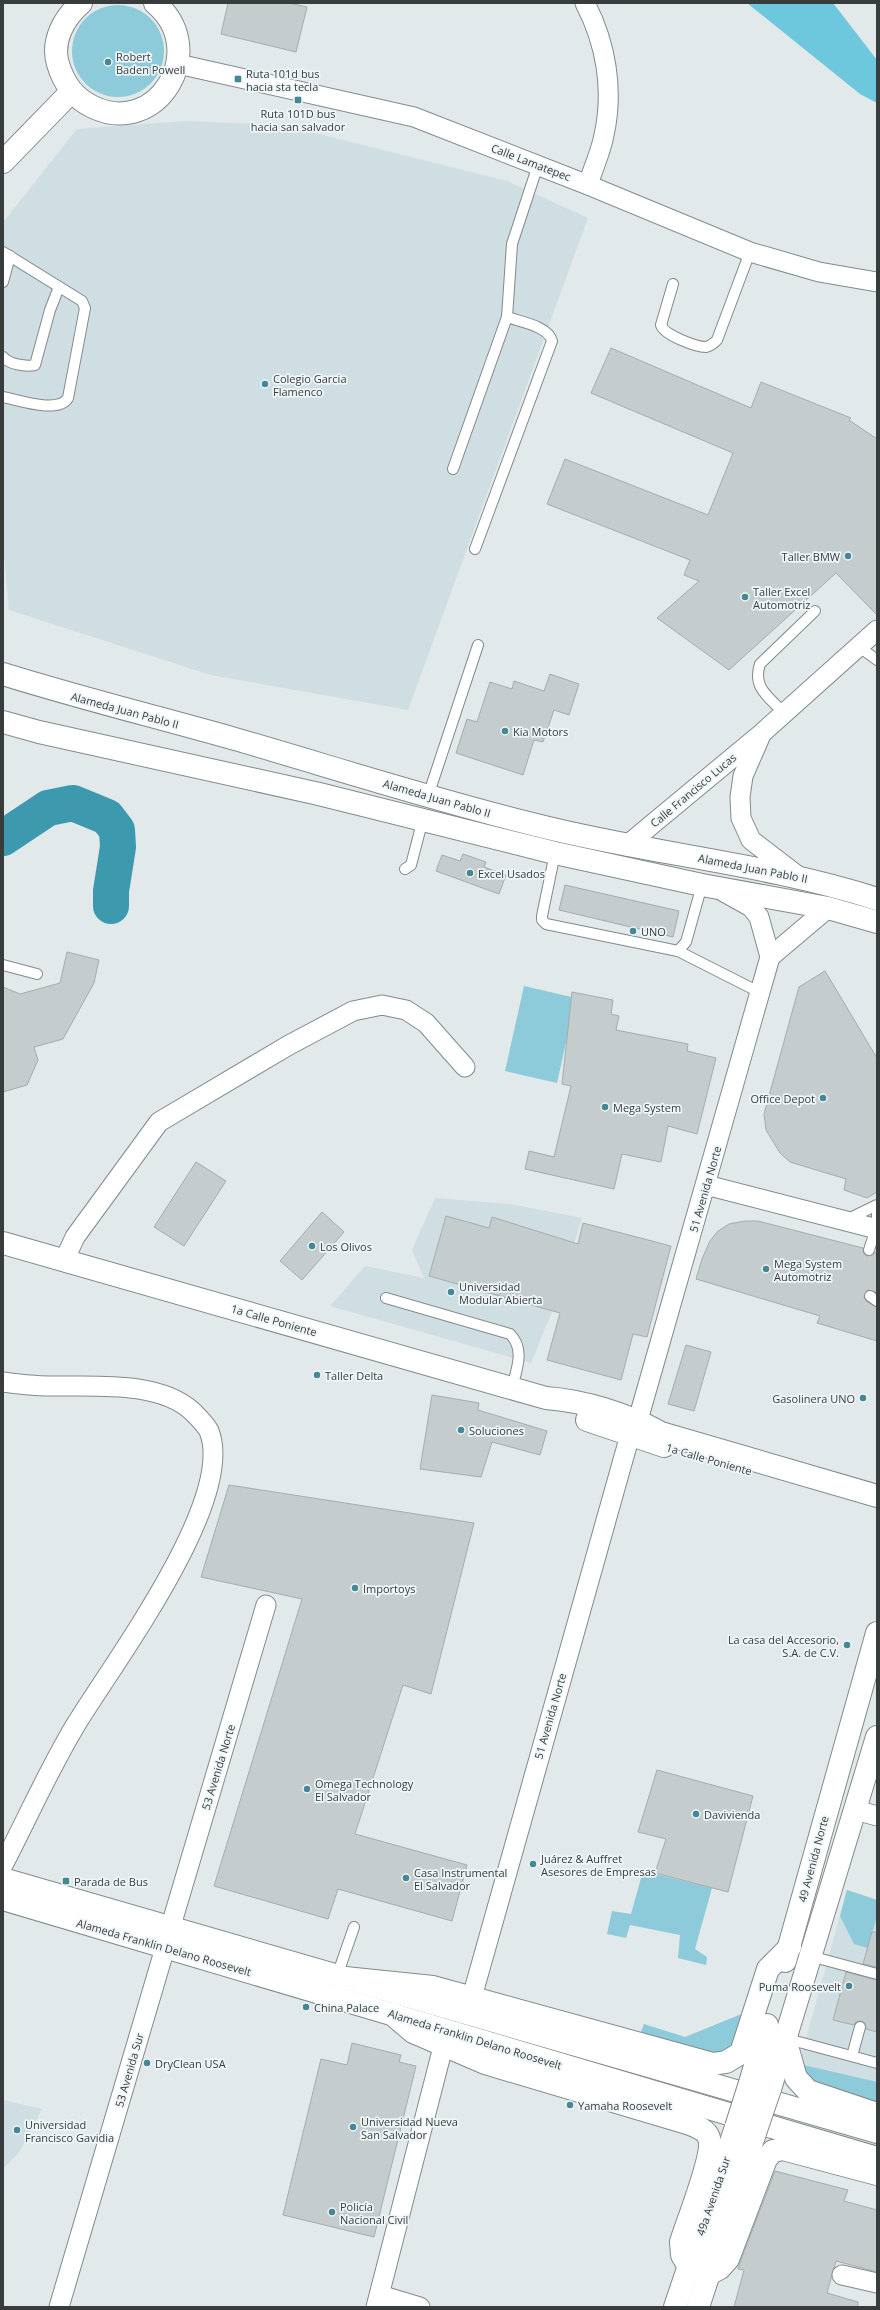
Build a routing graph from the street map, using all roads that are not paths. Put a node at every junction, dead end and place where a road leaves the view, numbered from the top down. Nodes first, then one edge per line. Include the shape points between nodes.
1 (81, 3) edge
2 (585, 3) edge
3 (161, 5) edge
4 (178, 64) junction
5 (70, 92) junction
6 (3, 162) edge
7 (538, 165) junction
8 (588, 185) junction
9 (750, 252) junction
10 (6, 254) edge
11 (3, 282) edge
12 (877, 282) edge
13 (673, 284) dead end
14 (60, 287) junction
15 (508, 316) junction
16 (3, 357) edge
17 (3, 397) edge
18 (453, 469) dead end
19 (475, 548) dead end
20 (815, 611) dead end
21 (877, 630) edge
22 (478, 645) dead end
23 (858, 646) junction
24 (877, 660) edge
25 (3, 674) edge
26 (784, 713) junction
27 (3, 722) edge
28 (761, 734) junction
29 (428, 796) junction
30 (423, 820) junction
31 (626, 846) junction
32 (555, 853) junction
33 (405, 869) dead end
34 (798, 876) junction
35 (709, 886) junction
36 (877, 890) edge
37 (877, 898) edge
38 (828, 908) junction
39 (877, 922) edge
40 (877, 928) edge
41 (678, 951) junction
42 (770, 957) junction
43 (3, 965) edge
44 (37, 974) dead end
45 (761, 993) junction
46 (465, 1067) dead end
47 (706, 1185) junction
48 (877, 1205) edge
49 (845, 1221) junction
50 (877, 1222) edge
51 (3, 1243) edge
52 (869, 1250) dead end
53 (64, 1261) junction
54 (386, 1298) dead end
55 (3, 1382) edge
56 (512, 1388) junction
57 (634, 1427) junction
58 (877, 1484) edge
59 (877, 1496) edge
60 (877, 1508) edge
61 (266, 1605) dead end
62 (877, 1633) edge
63 (877, 1738) edge
64 (856, 1810) junction
65 (877, 1816) edge
66 (3, 1865) edge
67 (3, 1879) edge
68 (3, 1899) edge
69 (354, 1928) dead end
70 (168, 1938) junction
71 (790, 1947) junction
72 (810, 1956) junction
73 (874, 1975) edge
74 (341, 1977) junction
75 (472, 1997) junction
76 (392, 2014) junction
77 (860, 2027) dead end
78 (795, 2040) junction
79 (443, 2047) junction
80 (852, 2056) junction
81 (877, 2063) edge
82 (760, 2086) junction
83 (877, 2114) edge
84 (746, 2130) junction
85 (877, 2132) edge
86 (877, 2158) edge
87 (877, 2174) edge
88 (689, 2267) junction
89 (709, 2274) junction
90 (842, 2275) dead end
91 (877, 2283) edge
92 (378, 2301) edge
93 (59, 2307) edge
94 (420, 2307) edge
95 (675, 2307) edge
96 (698, 2307) edge

1 - 5 main road via 71,11 61,26 56,43 56,60 61,77
2 - 8 street via 595,22 609,78 609,106 604,136
3 - 4 main road via 177,34
4 - 5 main road via 173,80 163,94 149,105 133,111 116,113 99,110
4 - 7 street, Calle Lamatepec via 414,117
5 - 6 main road
7 - 8 street, Calle Lamatepec
7 - 15 lane via 512,244
8 - 9 street, Calle Lamatepec
9 - 12 street, Calle Lamatepec via 819,272
9 - 13 lane via 717,340 711,346 704,347 667,334 662,329
10 - 11 lane
10 - 14 lane
14 - 16 lane via 50,310 35,365 7,361
14 - 17 lane via 82,301 84,308 68,398 61,405 54,407
15 - 18 lane
15 - 19 lane via 542,329 549,334 552,341
20 - 26 lane via 760,664 756,676 760,687
21 - 23 street, Calle Francisco Lucas
22 - 29 lane
23 - 24 lane
23 - 26 street, Calle Francisco Lucas
25 - 29 main road, Alameda Juan Pablo II
26 - 28 street, Calle Francisco Lucas
27 - 30 main road, Alameda Juan Pablo II
28 - 31 street, Calle Francisco Lucas
28 - 34 street, Calle Francisco Lucas via 742,776 741,818 751,840
29 - 31 main road, Alameda Juan Pablo II
30 - 32 main road, Alameda Juan Pablo II
30 - 33 lane via 411,865
31 - 34 main road, Alameda Juan Pablo II
32 - 35 main road, Alameda Juan Pablo II
32 - 41 lane via 542,916 546,924
34 - 36 main road
34 - 37 main road, Alameda Juan Pablo II
35 - 38 main road, Alameda Juan Pablo II
35 - 41 lane via 686,942
35 - 42 street via 751,907 758,917
38 - 39 main road, Alameda Juan Pablo II
38 - 40 main road
38 - 42 street
41 - 45 lane
42 - 45 street, 51 Avenida Norte
43 - 44 lane
45 - 47 street, 51 Avenida Norte
46 - 53 street via 426,1023 406,1010 382,1005 353,1011 159,1122 75,1237
47 - 49 street
47 - 57 street, 51 Avenida Norte
48 - 49 lane
49 - 50 street
50 - 52 lane
51 - 53 main road, 1a Calle Poniente
53 - 56 main road, 1a Calle Poniente
54 - 56 lane via 510,1334 520,1349
55 - 66 street via 49,1386 100,1385 140,1390 172,1398 192,1411 208,1430 212,1450 210,1480 206,1493 175,1568 74,1727
56 - 57 main road, 1a Calle Poniente via 546,1398 568,1399
57 - 58 main road, 1a Calle Poniente via 664,1422
57 - 59 main road, 1a Calle Poniente
57 - 60 main road, 1a Calle Poniente
57 - 75 street, 51 Avenida Norte
61 - 70 street, 53 Avenida Norte
62 - 71 main road, 49 Avenida Norte
63 - 64 main road
64 - 65 street
64 - 72 main road
67 - 70 main road, Alameda Franklin Delano Roosevelt
68 - 70 main road, Alameda Franklin Delano Roosevelt
69 - 74 lane
70 - 74 main road, Alameda Franklin Delano Roosevelt
70 - 76 main road, Alameda Franklin Delano Roosevelt
70 - 93 street, 53 Avenida Sur
71 - 75 main road via 768,1969 741,2053 736,2058 719,2064 703,2062
71 - 82 main road, 49 Avenida Norte
72 - 73 lane
72 - 78 main road
74 - 75 main road via 433,1987
74 - 85 main road, Alameda Franklin Delano Roosevelt
76 - 79 main road via 413,2032
76 - 86 main road, Alameda Franklin Delano Roosevelt
77 - 80 lane
78 - 80 lane
78 - 82 main road
78 - 83 main road via 796,2078 808,2091
79 - 88 main road via 485,2063 687,2123 705,2132 709,2138 709,2153 681,2242 682,2255
79 - 92 street
80 - 81 lane
82 - 84 main road, 49a Avenida Sur, bridge
84 - 88 main road, 49a Avenida Sur
84 - 89 main road, 49a Avenida Sur
87 - 89 main road via 783,2149 773,2151 766,2159 728,2259 720,2268
88 - 95 main road, 49a Avenida Sur
89 - 96 main road, 49a Avenida Sur
90 - 91 street
92 - 94 street

